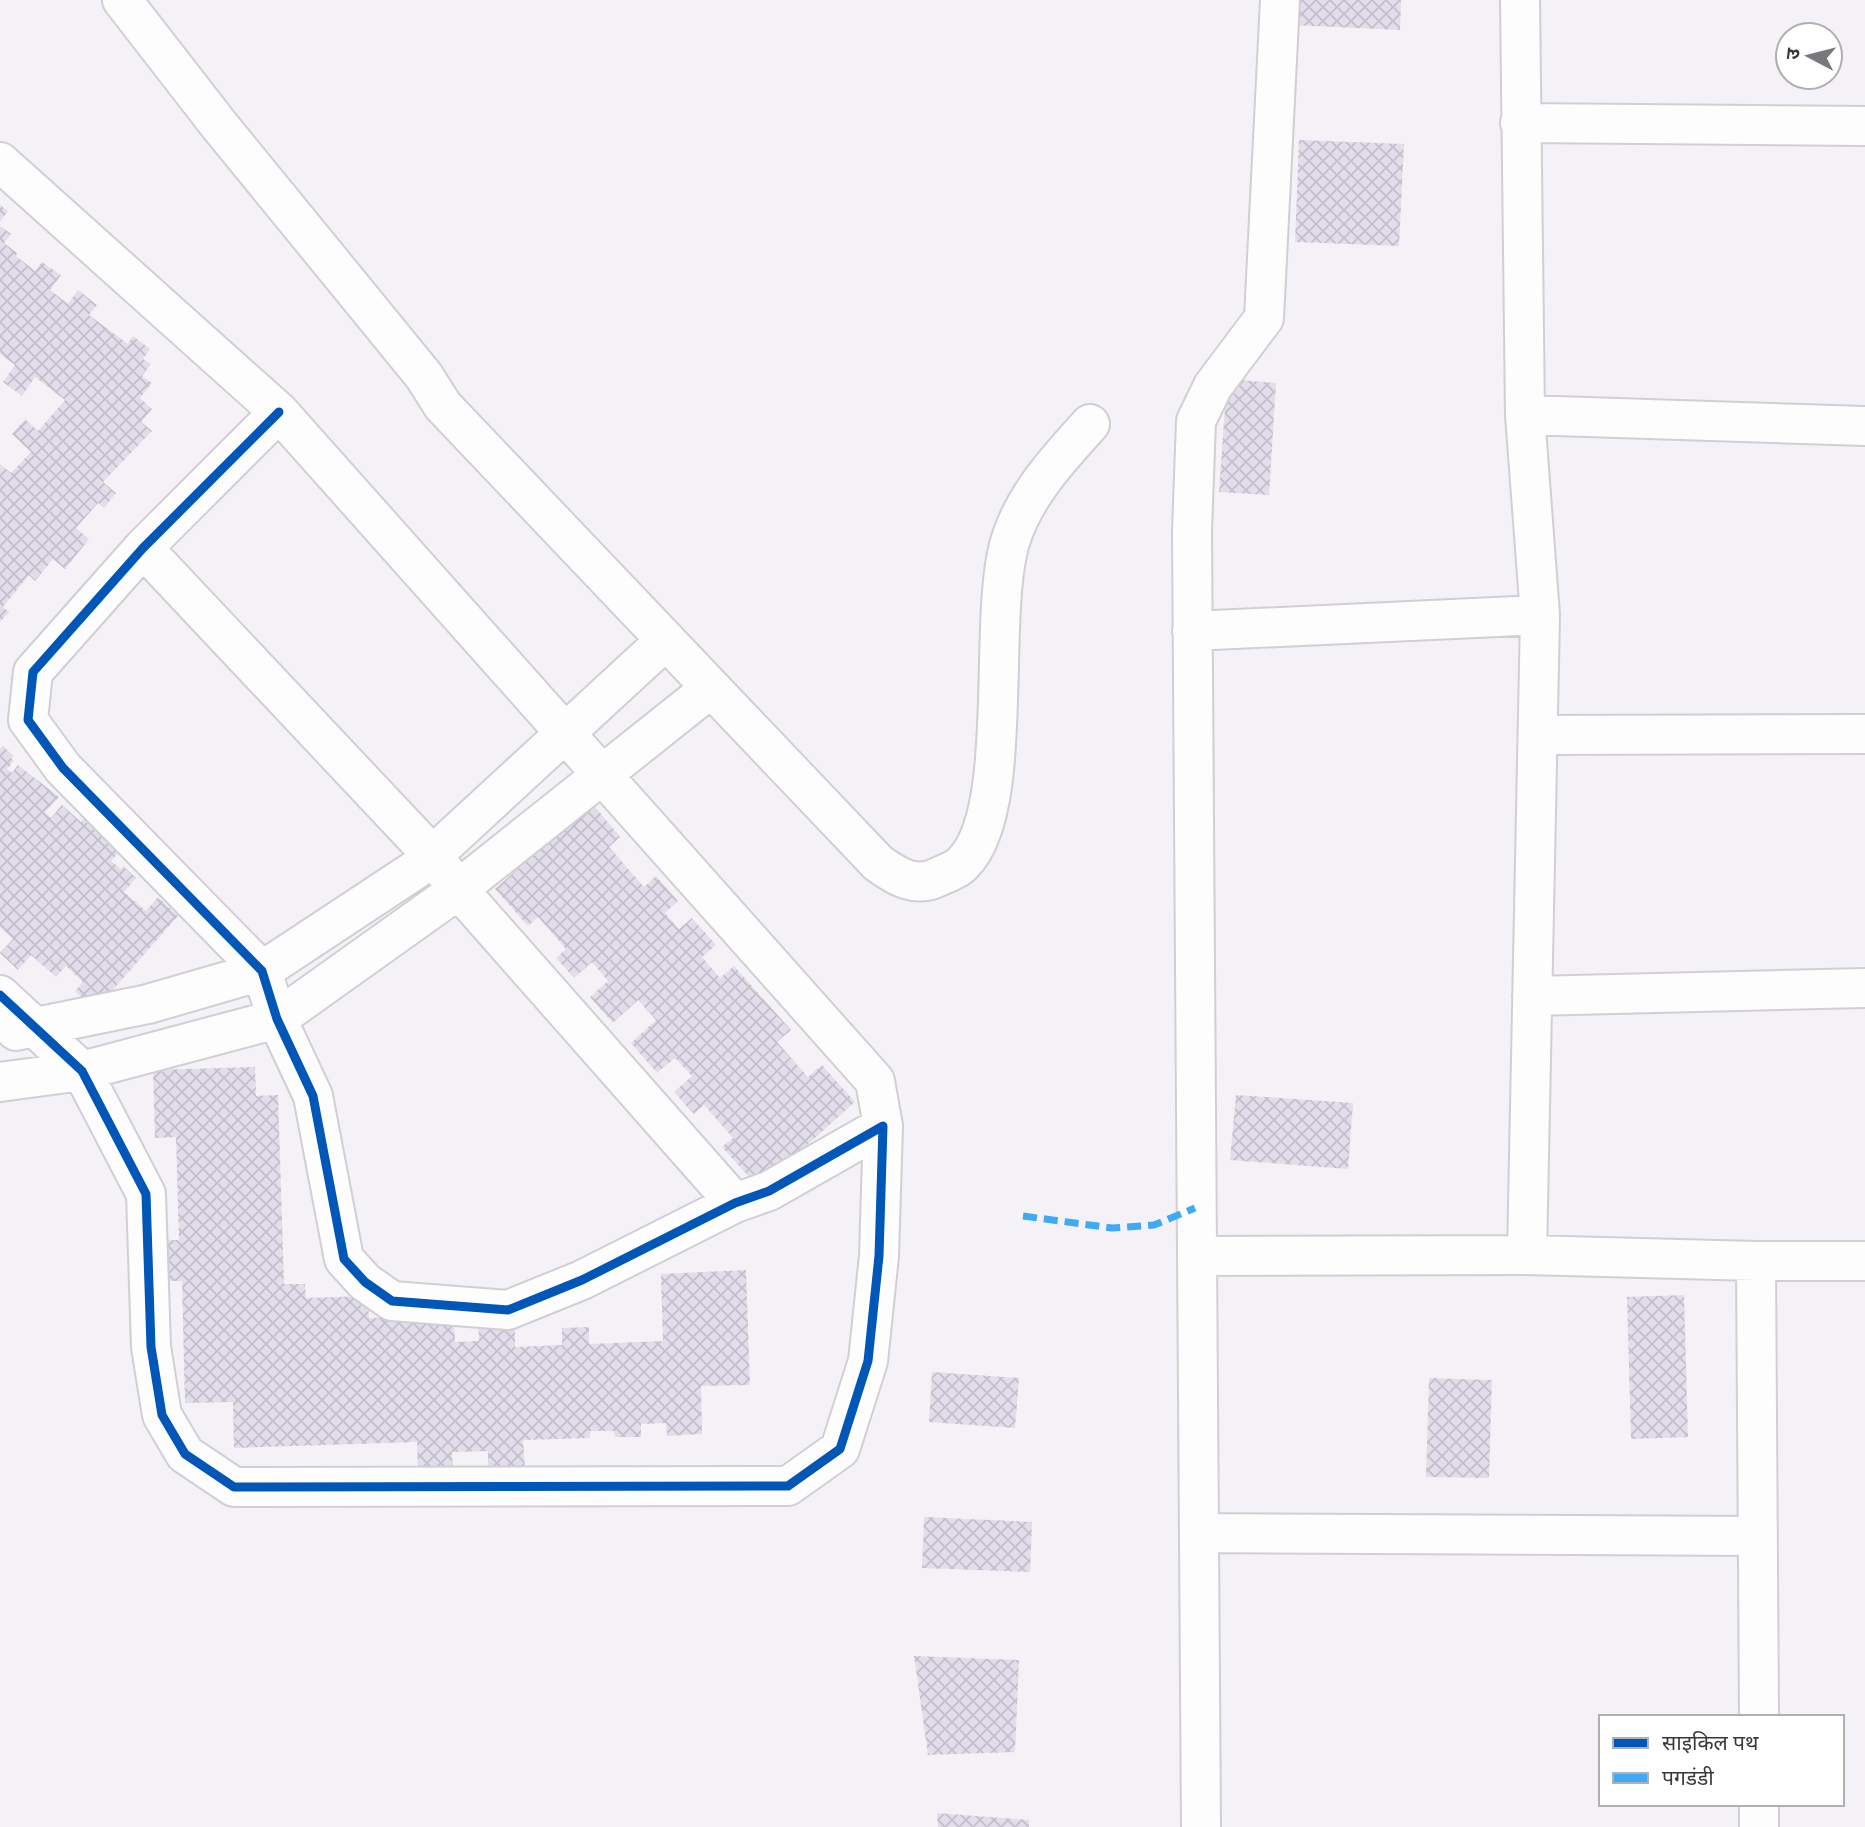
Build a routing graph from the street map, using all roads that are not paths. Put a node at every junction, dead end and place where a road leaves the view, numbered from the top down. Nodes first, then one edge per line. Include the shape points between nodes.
1 (121, 0) edge
2 (1280, 0) edge
3 (1520, 0) edge
4 (1520, 123) junction
5 (1865, 126) edge
6 (0, 162) edge
7 (279, 412) junction
8 (1525, 415) junction
9 (1090, 424) dead end
10 (1865, 426) edge
11 (143, 548) junction
12 (1540, 615) junction
13 (1192, 631) junction
14 (666, 640) junction
15 (711, 688) junction
16 (567, 734) junction
17 (1865, 734) edge
18 (1538, 735) junction
19 (605, 775) junction
20 (433, 856) junction
21 (458, 889) junction
22 (262, 971) junction
23 (1865, 988) edge
24 (0, 995) edge
25 (1532, 996) junction
26 (276, 1019) junction
27 (16, 1030) edge
28 (82, 1071) junction
29 (0, 1082) edge
30 (883, 1126) junction
31 (735, 1203) junction
32 (1527, 1255) junction
33 (1197, 1256) junction
34 (1756, 1261) junction
35 (1865, 1261) edge
36 (1199, 1533) junction
37 (1758, 1536) junction
38 (1759, 1715) edge
39 (1759, 1806) edge
40 (1201, 1827) edge
41 (1759, 1827) edge

1 - 14 street via 424,376 443,406
2 - 13 street via 1264,318 1213,386 1196,422
3 - 4 street
4 - 5 street
4 - 8 street
6 - 7 street
7 - 11 street
7 - 16 street
8 - 10 street
8 - 12 street
9 - 15 street via 1054,464 1010,540 1001,584 995,758 980,838 963,864 934,880 897,878
11 - 20 street
11 - 22 street via 33,671 28,720 63,768
12 - 13 street
12 - 18 street
13 - 33 street
14 - 15 street
14 - 16 street
15 - 19 street
16 - 19 street
16 - 20 street
17 - 18 street
18 - 25 street
19 - 21 street
19 - 30 street via 875,1081
20 - 21 street
20 - 22 street
21 - 26 street
21 - 31 street
22 - 26 street
22 - 27 street via 148,1004
23 - 25 street
24 - 27 street
25 - 32 street
26 - 28 street
26 - 31 street via 313,1096 344,1259 392,1301 508,1310 582,1280
27 - 28 street
28 - 29 street
28 - 30 street via 146,1194 151,1347 162,1415 185,1454 234,1487 788,1486 840,1448 868,1361
30 - 31 street via 769,1191
32 - 33 street
32 - 34 street
33 - 36 street
34 - 35 street
34 - 37 street
36 - 37 street
36 - 40 street
37 - 38 street
39 - 41 street

